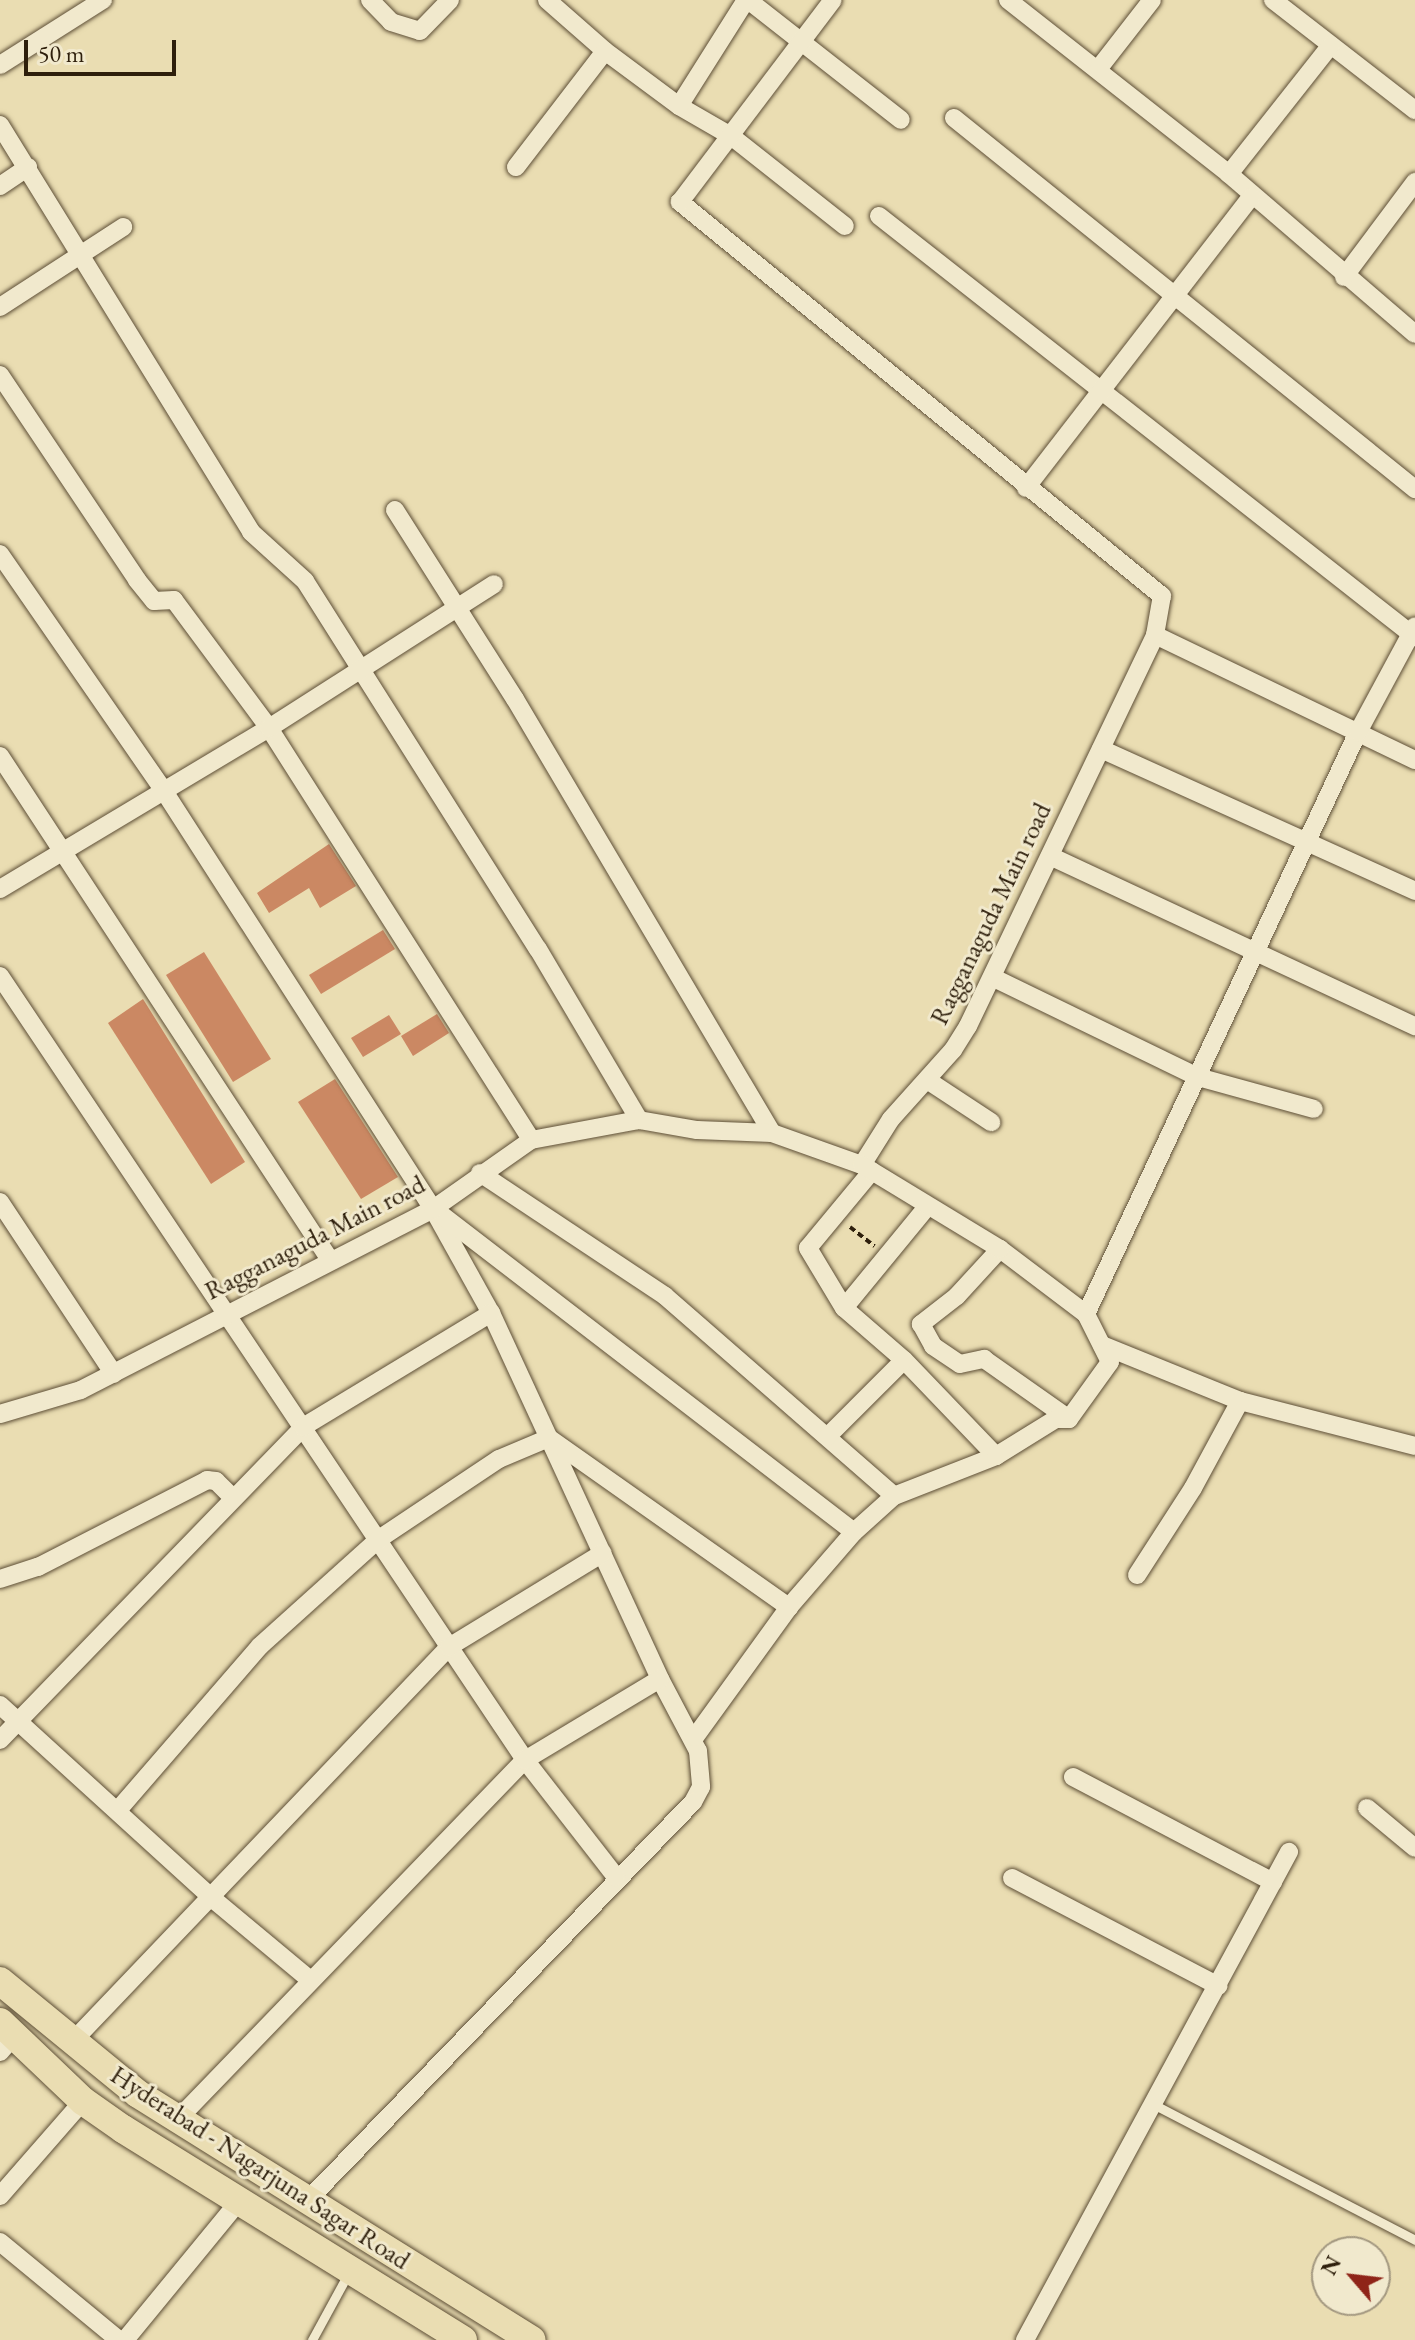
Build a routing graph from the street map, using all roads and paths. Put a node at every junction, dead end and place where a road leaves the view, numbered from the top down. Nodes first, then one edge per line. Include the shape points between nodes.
1 (103, 0) edge
2 (370, 0) edge
3 (450, 0) edge
4 (547, 0) edge
5 (747, 0) edge
6 (833, 0) edge
7 (1008, 0) edge
8 (1152, 0) edge
9 (1273, 0) edge
10 (802, 41) junction
11 (1331, 45) junction
12 (605, 51) junction
13 (0, 65) edge
14 (1099, 68) junction
15 (679, 106) junction
16 (1415, 110) edge
17 (954, 118) dead end
18 (901, 120) dead end
19 (0, 125) edge
20 (731, 136) junction
21 (28, 167) junction
22 (516, 167) dead end
23 (1229, 174) junction
24 (1415, 182) edge
25 (0, 186) edge
26 (1251, 197) junction
27 (879, 216) dead end
28 (845, 226) dead end
29 (123, 227) dead end
30 (84, 253) junction
31 (1344, 277) junction
32 (1173, 298) junction
33 (0, 307) edge
34 (1415, 334) edge
35 (0, 375) edge
36 (1100, 392) junction
37 (1026, 488) junction
38 (1415, 489) edge
39 (395, 510) dead end
40 (0, 554) edge
41 (494, 584) dead end
42 (456, 609) junction
43 (1413, 632) edge
44 (1155, 635) junction
45 (361, 671) junction
46 (269, 728) junction
47 (1358, 732) junction
48 (1101, 749) junction
49 (0, 756) edge
50 (1415, 760) edge
51 (162, 788) junction
52 (1309, 843) junction
53 (63, 849) junction
54 (1050, 856) junction
55 (0, 889) edge
56 (1415, 891) edge
57 (1257, 953) junction
58 (0, 976) edge
59 (994, 978) junction
60 (1415, 1026) edge
61 (1198, 1077) junction
62 (927, 1080) junction
63 (1314, 1109) dead end
64 (639, 1120) junction
65 (991, 1122) dead end
66 (772, 1133) junction
67 (531, 1140) junction
68 (867, 1168) junction
69 (480, 1173) junction
70 (0, 1202) edge
71 (927, 1207) junction
72 (433, 1209) junction
73 (835, 1216) junction
74 (1000, 1249) junction
75 (888, 1258) junction
76 (330, 1260) junction
77 (844, 1308) junction
78 (226, 1313) junction
79 (491, 1313) junction
80 (1086, 1314) junction
81 (1102, 1345) junction
82 (904, 1360) junction
83 (114, 1374) junction
84 (1240, 1401) junction
85 (0, 1414) edge
86 (1069, 1419) junction
87 (303, 1427) junction
88 (828, 1436) junction
89 (549, 1438) junction
90 (1415, 1446) edge
91 (996, 1456) junction
92 (894, 1496) junction
93 (233, 1498) junction
94 (854, 1532) junction
95 (379, 1539) junction
96 (603, 1553) junction
97 (1137, 1575) dead end
98 (0, 1579) edge
99 (789, 1607) junction
100 (449, 1647) junction
101 (660, 1679) junction
102 (0, 1705) edge
103 (17, 1720) junction
104 (695, 1737) junction
105 (0, 1740) edge
106 (525, 1760) junction
107 (1073, 1777) dead end
108 (1367, 1808) dead end
109 (118, 1810) junction
110 (1415, 1848) edge
111 (1289, 1852) dead end
112 (616, 1877) junction
113 (1012, 1878) dead end
114 (1273, 1882) junction
115 (213, 1899) junction
116 (309, 1979) junction
117 (0, 1981) edge
118 (1219, 1986) junction
119 (5, 2036) edge
120 (72, 2042) junction
121 (83, 2101) junction
122 (1155, 2105) junction
123 (178, 2119) junction
124 (0, 2196) edge
125 (239, 2201) junction
126 (307, 2201) junction
127 (1415, 2240) edge
128 (0, 2242) edge
129 (349, 2271) junction
130 (119, 2340) edge
131 (125, 2340) edge
132 (312, 2340) edge
133 (463, 2340) edge
134 (532, 2340) edge
135 (1025, 2340) edge

1 - 13 street
2 - 3 street via 391,22 420,31
4 - 12 street
5 - 10 street
5 - 15 street
6 - 10 street
7 - 14 street
8 - 14 street
9 - 11 street
10 - 18 street
10 - 20 street
11 - 16 street
11 - 23 street
12 - 15 street
12 - 22 street
14 - 23 street
15 - 20 street
17 - 32 street
19 - 21 street
20 - 28 street
20 - 37 street via 680,202
21 - 25 street
21 - 30 street
23 - 26 street
24 - 31 street
26 - 31 street
26 - 32 street
27 - 36 street
29 - 30 street
30 - 33 street
30 - 45 street via 251,532 305,581
31 - 34 street
32 - 36 street
32 - 38 street
35 - 46 street via 137,580 154,601 174,600
36 - 37 street
36 - 43 street
37 - 44 street, Ragganaguda Main road via 1162,596
39 - 42 street
40 - 51 street
41 - 42 street
42 - 45 street
42 - 66 street via 620,873
43 - 47 street
44 - 47 street
44 - 48 street, Ragganaguda Main road
45 - 46 street
45 - 64 street
46 - 51 street
46 - 67 street
47 - 50 street
47 - 52 street
48 - 52 street
48 - 54 street, Ragganaguda Main road
49 - 53 street
51 - 53 street
51 - 72 street
52 - 56 street
52 - 57 street
53 - 55 street
53 - 76 street
54 - 57 street
54 - 59 street, Ragganaguda Main road
57 - 60 street
57 - 61 street
58 - 78 street
59 - 61 street
59 - 62 street, Ragganaguda Main road via 953,1050
61 - 63 street
61 - 80 street
62 - 65 street
62 - 68 street, Ragganaguda Main road via 891,1119
64 - 66 street, Ragganaguda Main road via 697,1130
64 - 67 street, Ragganaguda Main road
66 - 68 street, Ragganaguda Main road
67 - 69 street, Ragganaguda Main road
68 - 71 street
68 - 73 street
69 - 72 street, Ragganaguda Main road
69 - 88 street via 665,1296
70 - 83 street
71 - 74 street
71 - 75 street
72 - 76 street, Ragganaguda Main road
72 - 79 street
72 - 94 street
73 - 75 path
73 - 77 street via 808,1248
74 - 80 street
74 - 86 street via 957,1296 921,1324 933,1346 960,1364 984,1359
75 - 77 street
76 - 78 street, Ragganaguda Main road
77 - 82 street
78 - 83 street, Ragganaguda Main road
78 - 87 street
79 - 87 street
79 - 89 street
80 - 81 street
81 - 84 street
81 - 86 street via 1110,1362
82 - 88 street
82 - 91 street
83 - 85 street, Ragganaguda Main road via 51,1401
84 - 90 street
84 - 97 street
86 - 91 street via 1056,1419
87 - 93 street
87 - 95 street
88 - 92 street
89 - 95 street via 499,1459
89 - 96 street
89 - 99 street
91 - 92 street
92 - 94 street
93 - 98 street via 216,1481 207,1480 38,1567
93 - 103 street
94 - 99 street
95 - 100 street
95 - 109 street via 260,1646
96 - 100 street
96 - 101 street
99 - 104 street
100 - 106 street
100 - 115 street
101 - 104 street
101 - 106 street
102 - 103 street
103 - 105 street
103 - 109 street
104 - 112 street via 701,1787
106 - 112 street
106 - 116 street
107 - 114 street
108 - 110 street
109 - 115 street
111 - 114 street
112 - 126 street
113 - 118 street
114 - 118 street
115 - 116 street
115 - 120 street
116 - 123 street
117 - 120 main road, Hyderabad - Nagarjuna Sagar Road
118 - 122 street
119 - 121 main road, Hyderabad - Nagarjuna Sagar Road
120 - 123 main road, Hyderabad - Nagarjuna Sagar Road
121 - 124 street
121 - 125 main road, Hyderabad - Nagarjuna Sagar Road
122 - 127 lane
122 - 135 street
123 - 126 main road, Hyderabad - Nagarjuna Sagar Road
125 - 129 main road, Hyderabad - Nagarjuna Sagar Road
125 - 131 street
126 - 134 main road, Hyderabad - Nagarjuna Sagar Road
128 - 130 street
129 - 132 lane
129 - 133 main road, Hyderabad - Nagarjuna Sagar Road

